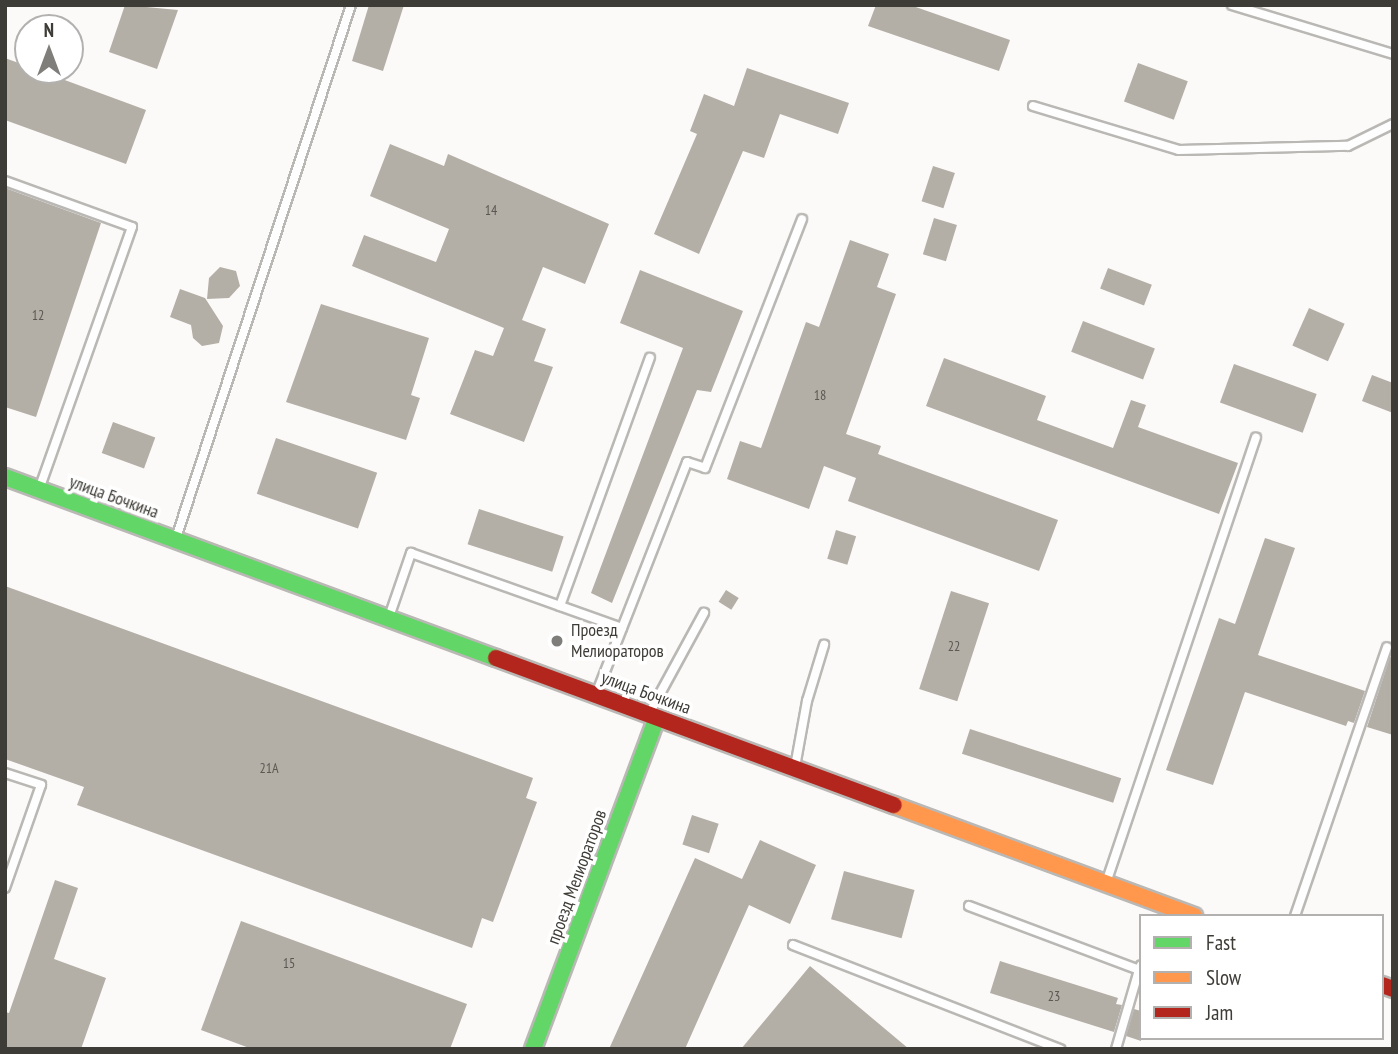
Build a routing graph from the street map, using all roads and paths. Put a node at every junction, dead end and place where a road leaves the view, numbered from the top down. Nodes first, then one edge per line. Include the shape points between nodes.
1 (351, 5) edge
2 (1232, 5) edge
3 (1393, 54) edge
4 (1033, 106) dead end
5 (1393, 124) edge
6 (5, 181) edge
7 (802, 219) dead end
8 (650, 358) dead end
9 (1256, 438) dead end
10 (5, 477) edge
11 (39, 490) junction
12 (175, 540) junction
13 (560, 606) junction
14 (704, 613) dead end
15 (388, 619) junction
16 (622, 628) junction
17 (824, 645) dead end
18 (1387, 646) dead end
19 (596, 695) junction
20 (652, 716) junction
21 (795, 767) junction
22 (5, 773) edge
23 (1106, 883) junction
24 (5, 888) edge
25 (969, 906) dead end
26 (1161, 910) edge
27 (1183, 914) edge
28 (1296, 914) edge
29 (793, 945) dead end
30 (1139, 967) edge
31 (1139, 970) edge
32 (533, 1049) edge
33 (1060, 1049) edge
34 (1116, 1049) edge

1 - 12 lane
2 - 3 lane
4 - 5 lane via 1179,150 1348,146
6 - 11 lane via 132,227
7 - 16 lane via 705,468 687,461
8 - 13 lane
9 - 23 lane
10 - 11 street, улица Бочкина
11 - 12 street, улица Бочкина
12 - 15 street, улица Бочкина
13 - 15 lane via 411,553
13 - 16 lane
14 - 20 lane
15 - 19 street, улица Бочкина
16 - 19 lane
17 - 21 lane via 807,701
18 - 28 lane
19 - 20 street, улица Бочкина
20 - 21 street, улица Бочкина
20 - 32 street, проезд Мелиораторов
21 - 23 street, улица Бочкина
22 - 24 lane via 41,785
23 - 26 street, улица Бочкина
25 - 30 lane
26 - 27 street, улица Бочкина
29 - 33 lane
31 - 34 lane

